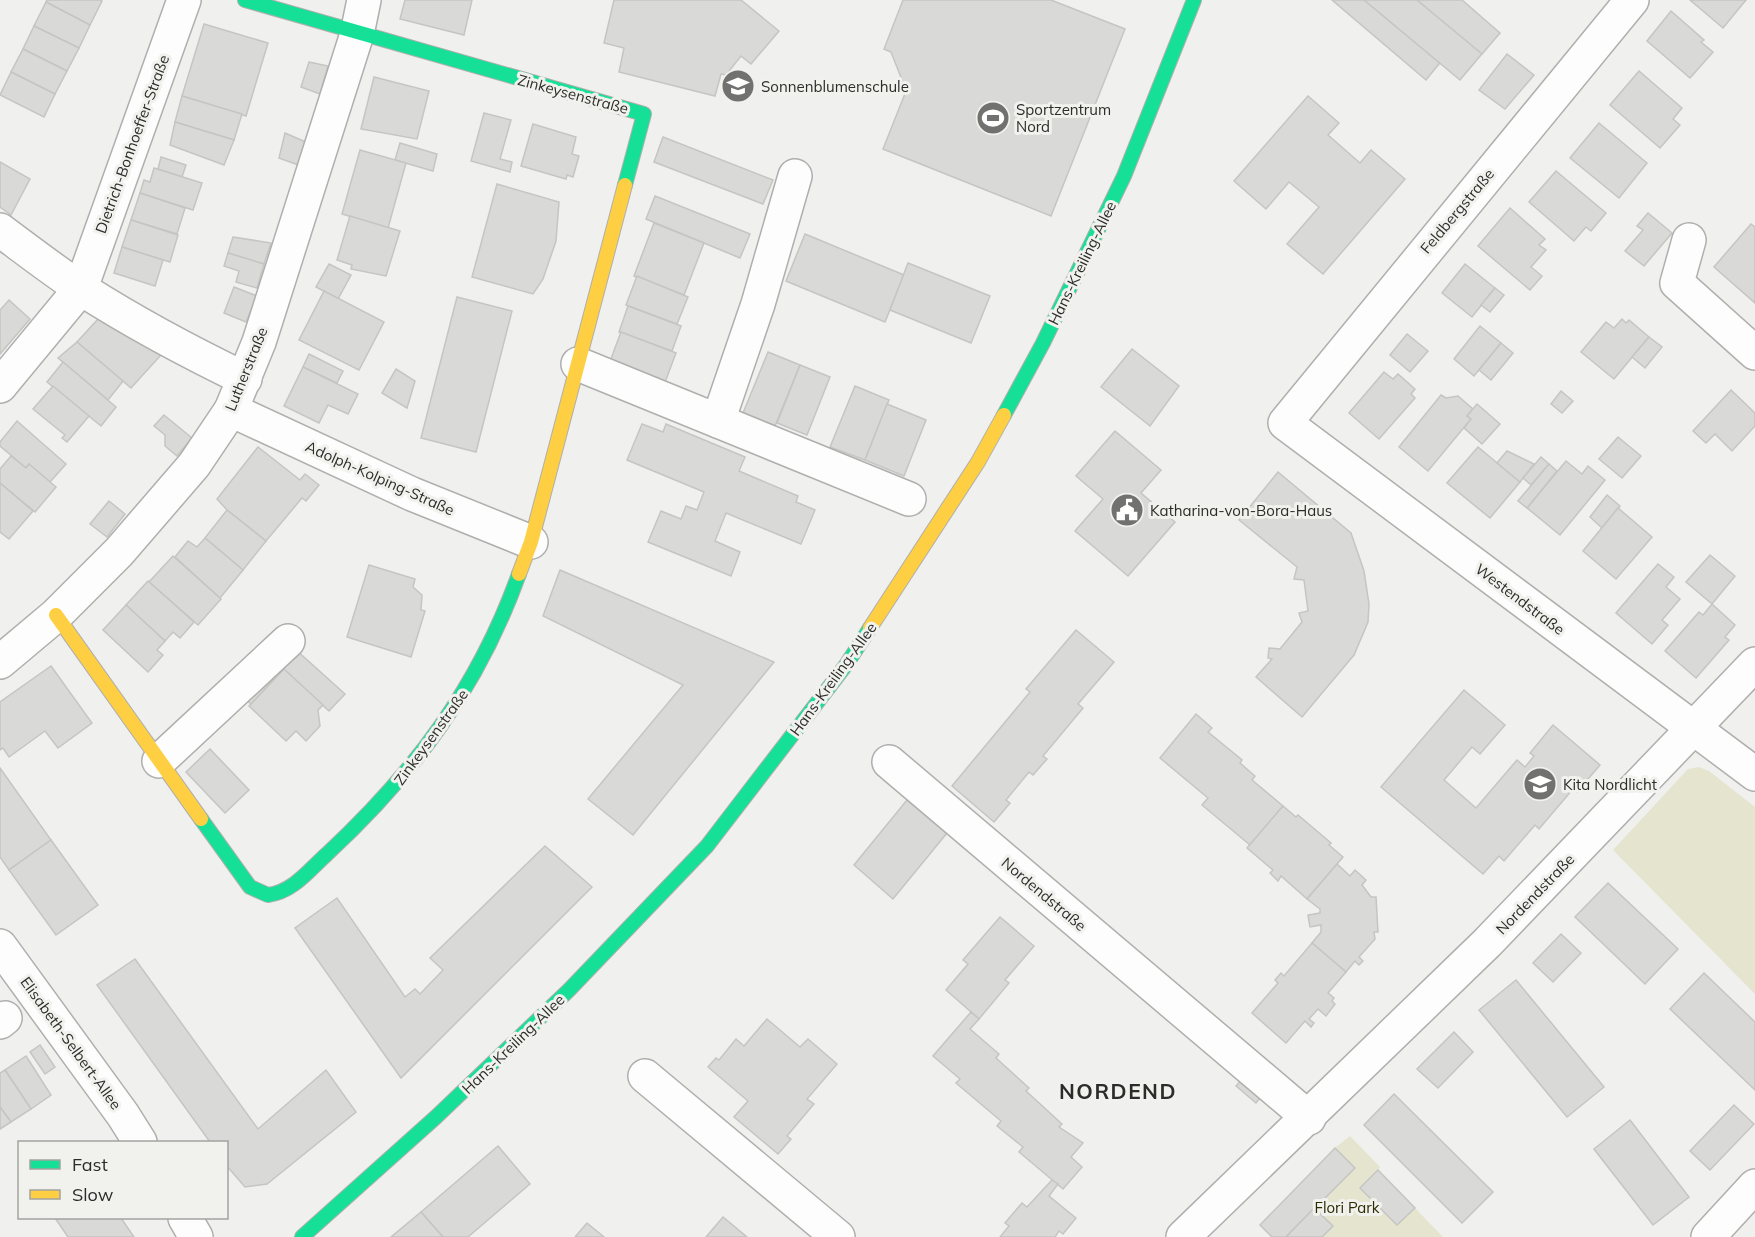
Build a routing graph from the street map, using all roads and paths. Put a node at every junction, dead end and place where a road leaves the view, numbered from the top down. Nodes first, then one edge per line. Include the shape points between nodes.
1 (184, 0) edge
2 (245, 0) edge
3 (364, 0) edge
4 (1194, 0) edge
5 (1632, 0) edge
6 (357, 34) junction
7 (795, 176) dead end
8 (0, 230) edge
9 (1689, 240) dead end
10 (81, 288) junction
11 (1755, 353) edge
12 (578, 364) junction
13 (245, 379) junction
14 (0, 386) edge
15 (231, 410) junction
16 (718, 421) junction
17 (1285, 423) joint
18 (909, 499) dead end
19 (531, 542) junction
20 (56, 615) junction
21 (288, 641) dead end
22 (0, 662) edge
23 (1755, 664) edge
24 (1694, 728) junction
25 (159, 761) junction
26 (890, 762) dead end
27 (1755, 774) edge
28 (0, 946) edge
29 (645, 1076) dead end
30 (1309, 1118) junction
31 (139, 1141) edge
32 (1755, 1186) edge
33 (186, 1219) edge
34 (1721, 1233) edge
35 (196, 1237) edge
36 (302, 1237) edge
37 (838, 1237) edge
38 (1183, 1237) edge

1 - 10 street, Dietrich-Bonhoeffer-Straße
2 - 6 street
3 - 6 street, Lutherstraße
4 - 36 street, Hans-Kreiling-Allee via 1124,176 1043,343 978,462 846,665 707,846 568,990 436,1117
5 - 17 street, Feldbergstraße
6 - 12 street, Zinkeysenstraße via 644,114
6 - 13 street, Lutherstraße
7 - 16 street via 758,304
8 - 10 street
9 - 11 street via 1677,284
10 - 13 street via 181,348
10 - 14 street
12 - 16 street
12 - 19 street, Zinkeysenstraße
13 - 15 street, Lutherstraße
15 - 19 street, Adolph-Kolping-Straße via 412,494
15 - 20 street, Lutherstraße via 159,508
16 - 18 street
17 - 24 street, Westendstraße
19 - 25 street, Zinkeysenstraße via 512,596 470,684 440,729 408,773 364,820 283,891 270,896 250,887
20 - 22 street, Lutherstraße
20 - 25 street, Zinkeysenstraße
21 - 25 street
23 - 24 street, Nordendstraße
24 - 27 street, Westendstraße
24 - 30 street, Nordendstraße via 1487,943
26 - 30 street, Nordendstraße
28 - 31 street, Elisabeth-Selbert-Allee
29 - 37 street
30 - 38 street, Nordendstraße
32 - 34 street
33 - 35 street

